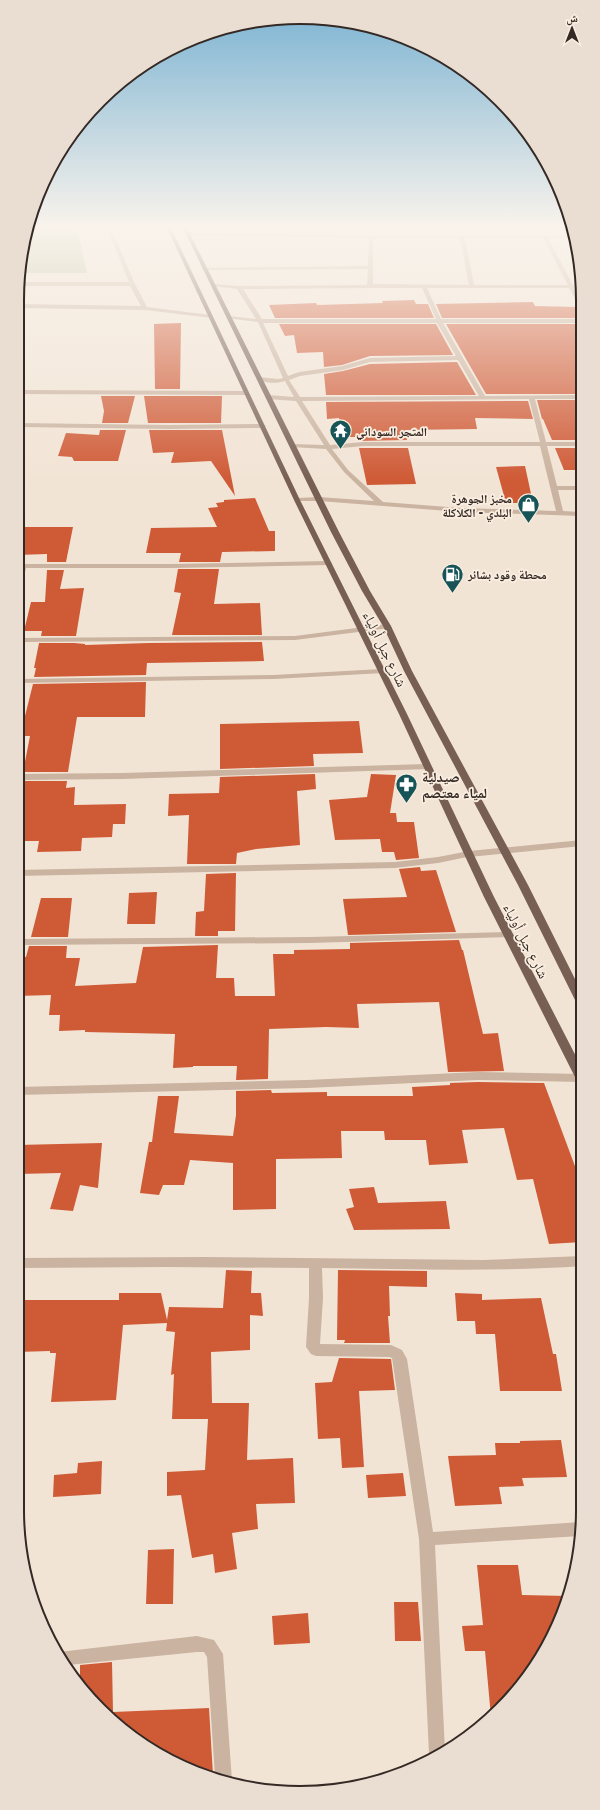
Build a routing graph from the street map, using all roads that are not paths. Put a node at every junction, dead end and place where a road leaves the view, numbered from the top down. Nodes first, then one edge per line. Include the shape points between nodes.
1 (177, 312) edge
2 (208, 312) edge
3 (226, 312) edge
4 (255, 312) edge
5 (435, 312) edge
6 (210, 317) junction
7 (229, 318) junction
8 (260, 321) junction
9 (439, 321) junction
10 (576, 321) edge
11 (461, 358) junction
12 (260, 379) junction
13 (286, 379) junction
14 (24, 392) edge
15 (246, 393) junction
16 (268, 396) junction
17 (482, 398) junction
18 (532, 398) junction
19 (576, 398) edge
20 (299, 399) junction
21 (24, 426) edge
22 (263, 426) junction
23 (544, 443) junction
24 (576, 444) edge
25 (293, 446) junction
26 (328, 447) junction
27 (553, 488) junction
28 (576, 488) edge
29 (319, 499) junction
30 (297, 500) junction
31 (381, 504) junction
32 (560, 514) junction
33 (576, 514) edge
34 (328, 563) junction
35 (24, 566) edge
36 (387, 626) junction
37 (360, 629) junction
38 (24, 640) edge
39 (381, 671) junction
40 (24, 681) edge
41 (427, 767) junction
42 (24, 776) edge
43 (576, 844) edge
44 (504, 850) junction
45 (469, 854) junction
46 (24, 873) edge
47 (509, 935) junction
48 (24, 942) edge
49 (576, 992) edge
50 (576, 1067) edge
51 (576, 1078) edge
52 (24, 1091) edge
53 (576, 1261) edge
54 (24, 1263) edge
55 (315, 1263) junction
56 (575, 1529) edge
57 (427, 1539) junction
58 (67, 1658) edge
59 (437, 1750) edge
60 (224, 1775) edge

1 - 6 street
2 - 6 main road, شارع جبل أولياء
3 - 7 main road, شارع جبل أولياء
4 - 8 street
5 - 9 street
6 - 15 main road, شارع جبل أولياء
7 - 8 street
7 - 12 main road, شارع جبل أولياء
8 - 9 street
8 - 13 street
9 - 10 street
9 - 11 street
11 - 13 street via 370,360 343,368 299,374
11 - 17 street
12 - 13 street
12 - 16 main road, شارع جبل أولياء
13 - 20 street
14 - 15 street
15 - 22 main road, شارع جبل أولياء
16 - 20 street
16 - 25 main road, شارع جبل أولياء
17 - 18 street
17 - 20 street
18 - 19 street
18 - 23 street
20 - 26 street
21 - 22 street
22 - 30 main road, شارع جبل أولياء
23 - 24 street
23 - 26 street via 363,444
23 - 27 street
25 - 26 street
25 - 29 main road, شارع جبل أولياء
26 - 31 street via 346,471
27 - 28 street
27 - 32 street
29 - 30 street
29 - 31 street
29 - 36 main road, شارع جبل أولياء
30 - 34 main road, شارع جبل أولياء
31 - 32 street
32 - 33 street
34 - 35 street
34 - 37 main road, شارع جبل أولياء
36 - 37 street
36 - 44 main road, شارع جبل أولياء via 408,671
37 - 38 street via 295,638
37 - 39 main road, شارع جبل أولياء
39 - 40 street via 274,677
39 - 41 main road, شارع جبل أولياء
41 - 42 street
41 - 45 main road, شارع جبل أولياء
43 - 44 street
44 - 45 street
44 - 49 main road, شارع جبل أولياء
45 - 46 street via 395,865
45 - 47 main road, شارع جبل أولياء
47 - 48 street via 310,940
47 - 50 main road, شارع جبل أولياء
51 - 52 street via 541,1075 487,1075 308,1084
53 - 55 street via 430,1265
54 - 55 street
55 - 57 street via 313,1347 316,1350 391,1351 400,1359
56 - 57 street
57 - 59 street
58 - 60 street via 208,1645 215,1654

